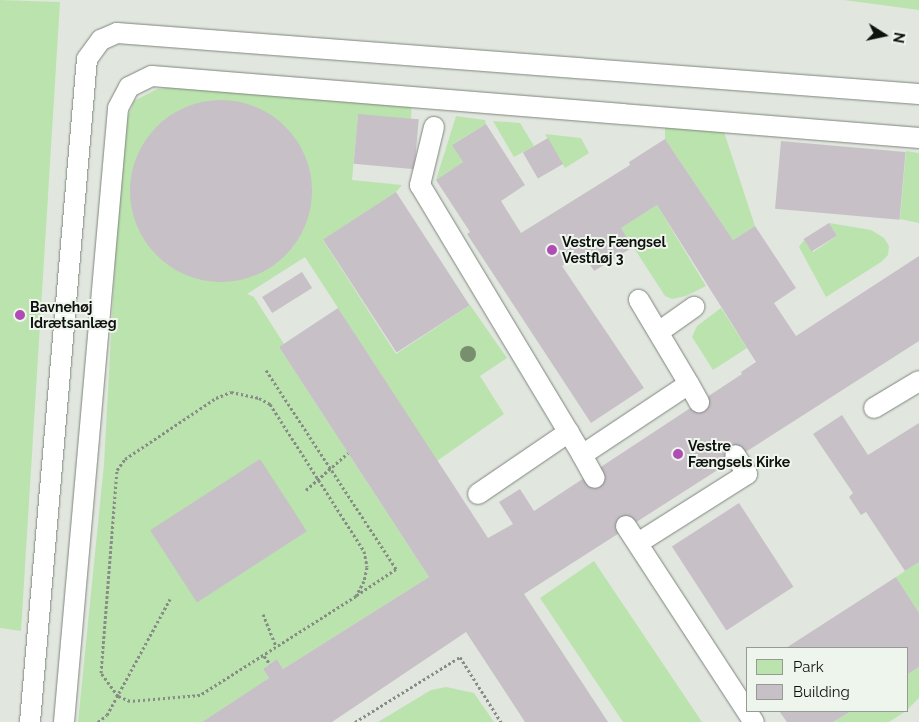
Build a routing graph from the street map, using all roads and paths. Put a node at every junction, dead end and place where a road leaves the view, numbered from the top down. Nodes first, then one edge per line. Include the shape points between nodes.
1 (919, 94) edge
2 (434, 127) dead end
3 (919, 138) edge
4 (639, 300) dead end
5 (694, 307) dead end
6 (660, 331) junction
7 (266, 370) dead end
8 (919, 381) edge
9 (689, 384) junction
10 (700, 402) dead end
11 (874, 408) dead end
12 (569, 432) junction
13 (348, 453) dead end
14 (582, 455) junction
15 (736, 455) dead end
16 (330, 467) junction
17 (318, 478) junction
18 (595, 478) dead end
19 (306, 490) dead end
20 (478, 494) dead end
21 (626, 526) dead end
22 (638, 543) junction
23 (356, 596) junction
24 (170, 599) dead end
25 (263, 614) dead end
26 (276, 647) junction
27 (264, 656) junction
28 (270, 664) dead end
29 (118, 696) junction
30 (746, 710) edge
31 (357, 721) edge
32 (30, 722) edge
33 (64, 722) edge
34 (98, 722) edge
35 (364, 722) edge
36 (501, 722) edge

1 - 32 lane via 118,33 101,40 87,59
2 - 12 lane via 420,185
3 - 33 lane via 152,76 128,88 118,108
4 - 6 lane
5 - 6 lane
6 - 9 lane
7 - 16 path
8 - 11 lane
9 - 10 lane
9 - 14 lane
12 - 14 lane
12 - 20 lane
13 - 16 path
14 - 18 lane
15 - 22 lane via 747,474
16 - 17 path
16 - 23 path via 396,569
17 - 19 path
17 - 23 path via 364,551 368,567
17 - 29 path via 270,404 244,393 231,392 216,398 125,459 117,470 101,673
21 - 22 lane
22 - 30 lane
23 - 26 path
24 - 29 path
25 - 26 path
26 - 27 path
27 - 28 path
27 - 29 path via 200,695 130,702
29 - 34 path via 107,715
31 - 35 path
31 - 36 path via 460,657

